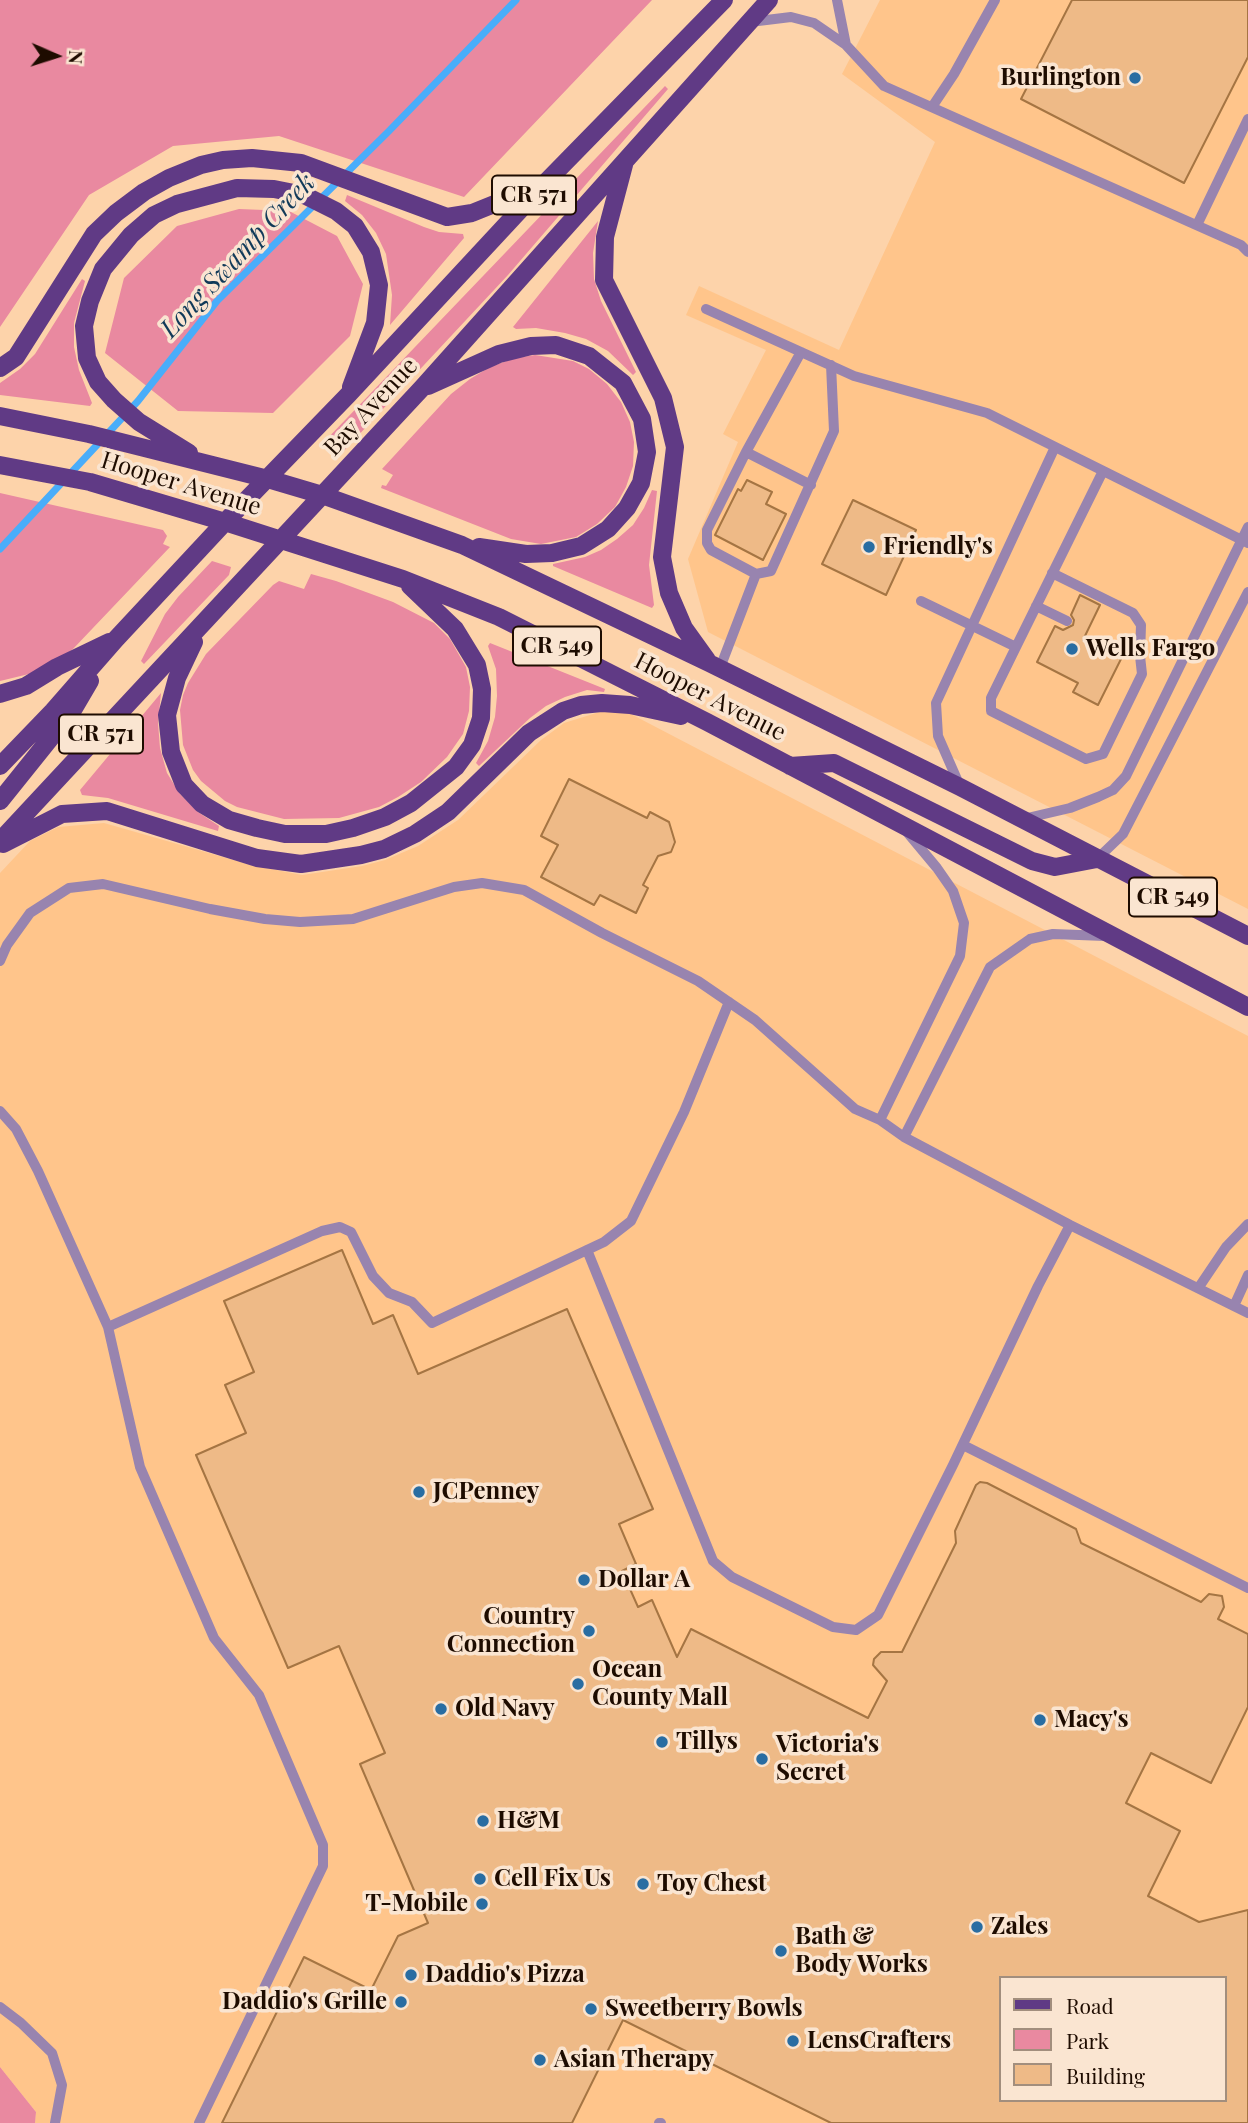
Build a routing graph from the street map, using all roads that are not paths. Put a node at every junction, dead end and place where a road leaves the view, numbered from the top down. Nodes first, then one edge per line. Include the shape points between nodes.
1 (724, 0) edge
2 (769, 0) edge
3 (837, 0) edge
4 (995, 0) edge
5 (750, 22) junction
6 (846, 45) junction
7 (932, 107) junction
8 (1248, 119) edge
9 (626, 159) junction
10 (545, 183) junction
11 (1197, 225) junction
12 (1248, 251) edge
13 (706, 309) dead end
14 (801, 352) junction
15 (831, 365) junction
16 (0, 368) edge
17 (422, 388) junction
18 (348, 395) junction
19 (0, 416) edge
20 (1055, 447) junction
21 (746, 452) junction
22 (201, 461) junction
23 (0, 465) edge
24 (29, 470) junction
25 (1103, 471) junction
26 (0, 477) edge
27 (268, 479) junction
28 (811, 485) junction
29 (322, 495) junction
30 (225, 522) junction
31 (1248, 527) edge
32 (279, 539) junction
33 (1245, 542) edge
34 (462, 545) junction
35 (1052, 573) junction
36 (756, 574) junction
37 (403, 579) junction
38 (1248, 592) edge
39 (921, 601) dead end
40 (1036, 606) junction
41 (1068, 621) dead end
42 (972, 626) junction
43 (201, 627) junction
44 (116, 639) junction
45 (1016, 647) junction
46 (714, 666) junction
47 (0, 694) edge
48 (707, 722) junction
49 (0, 766) edge
50 (790, 766) junction
51 (960, 788) junction
52 (0, 801) edge
53 (1021, 820) junction
54 (900, 824) junction
55 (0, 843) edge
56 (1097, 859) junction
57 (1113, 936) junction
58 (1248, 936) edge
59 (0, 961) edge
60 (729, 1002) junction
61 (1248, 1007) edge
62 (0, 1111) edge
63 (880, 1120) junction
64 (904, 1137) junction
65 (1248, 1224) edge
66 (1070, 1225) junction
67 (587, 1250) junction
68 (1248, 1275) edge
69 (1199, 1287) junction
70 (1234, 1306) junction
71 (1248, 1313) edge
72 (108, 1327) junction
73 (963, 1445) junction
74 (1248, 1588) edge
75 (0, 2007) edge
76 (55, 2123) edge
77 (199, 2123) edge

1 - 10 main road, Bay Avenue / CR 571
2 - 5 main road, Bay Avenue / CR 571
3 - 6 lane
4 - 7 lane
5 - 6 lane via 792,18 814,23
5 - 9 main road, Bay Avenue / CR 571
6 - 7 lane via 884,86
7 - 11 lane
8 - 11 lane
9 - 17 main road, Bay Avenue / CR 571
9 - 46 main road via 605,237 604,279 663,398 675,447 662,557 669,593 684,628
10 - 16 main road via 472,213 447,217 301,163 252,158 201,165 144,192 94,234 16,357
10 - 18 main road, Bay Avenue / CR 571
11 - 12 lane
13 - 14 lane
14 - 15 lane
14 - 21 lane
15 - 20 lane via 854,376 987,413
15 - 28 lane via 834,431
17 - 29 main road, Bay Avenue / CR 571
17 - 34 main road via 499,354 556,345 589,356 622,383 642,419 647,452 641,483 608,529 581,546 552,552 526,554
18 - 22 main road via 375,323 379,285 372,252 355,226 304,195 274,189 237,188 204,195 154,215 103,269 84,326 87,358 98,382 139,422
18 - 27 main road, Bay Avenue / CR 571
19 - 22 main road, Hooper Avenue / CR 549
20 - 25 lane
20 - 42 lane
21 - 28 lane
21 - 36 lane via 707,530 706,543
22 - 27 main road, Hooper Avenue / CR 549
23 - 24 main road, Hooper Avenue / CR 549
24 - 26 main road
24 - 30 main road, Hooper Avenue / CR 549 via 90,482
25 - 33 lane
25 - 35 lane
27 - 29 main road, Hooper Avenue / CR 549
27 - 30 main road, Bay Avenue / CR 571
28 - 36 lane via 771,571
29 - 32 main road, Bay Avenue / CR 571
29 - 34 main road, Hooper Avenue / CR 549
30 - 32 main road, Hooper Avenue / CR 549
30 - 44 main road, Bay Avenue / CR 571
31 - 33 lane
32 - 37 main road, Hooper Avenue / CR 549
32 - 43 main road, Bay Avenue / CR 571
33 - 53 lane via 1126,776 1098,797
34 - 46 main road, Hooper Avenue / CR 549
35 - 40 lane
35 - 45 lane via 1133,613 1141,625 1142,674 1103,754 1086,758 991,711 991,698
36 - 46 lane
37 - 43 main road via 455,629 477,665 481,718 472,745 457,767 411,803 353,828 326,834 285,834 257,828 229,820 202,804 184,785 171,752 167,715 177,678
37 - 48 main road, Hooper Avenue / CR 549 via 499,617
38 - 56 lane via 1123,834
39 - 42 lane
40 - 41 lane
40 - 45 lane
42 - 45 lane
42 - 51 lane via 936,703 938,736
43 - 55 main road, Bay Avenue / CR 571
44 - 47 main road via 26,686
44 - 49 main road, Bay Avenue / CR 571
44 - 52 main road via 73,710
46 - 51 main road, Hooper Avenue / CR 549
48 - 50 main road, Hooper Avenue / CR 549
48 - 55 main road via 629,705 601,703 563,711 529,733 448,813 384,849 361,855 301,864 257,858 107,811 62,814
50 - 54 main road, Hooper Avenue / CR 549
50 - 56 main road via 834,763 1032,861 1055,867
51 - 53 main road, Hooper Avenue / CR 549
53 - 56 main road, Hooper Avenue / CR 549
54 - 57 main road, Hooper Avenue / CR 549
54 - 63 lane via 953,891 964,923 960,956
56 - 58 main road, Hooper Avenue / CR 549
57 - 61 main road, Hooper Avenue / CR 549
57 - 64 lane via 1053,934 1030,939 990,967
59 - 60 lane via 30,914 69,888 103,884 210,909 300,922 354,919 454,887 482,883 524,890 698,981
60 - 63 lane via 855,1109
60 - 67 lane via 684,1112 631,1221
62 - 72 lane via 16,1129 38,1171
63 - 64 lane
64 - 66 lane
65 - 69 lane
66 - 69 lane
66 - 73 lane
67 - 72 lane via 432,1322 412,1302 388,1293 373,1276 351,1232 340,1227
67 - 73 lane via 713,1562 732,1577 833,1627 856,1630 878,1615
68 - 70 lane
69 - 70 lane
70 - 71 lane
72 - 77 lane via 140,1466 214,1638 258,1695 323,1845 323,1866
73 - 74 lane
75 - 76 lane via 52,2053 62,2085

